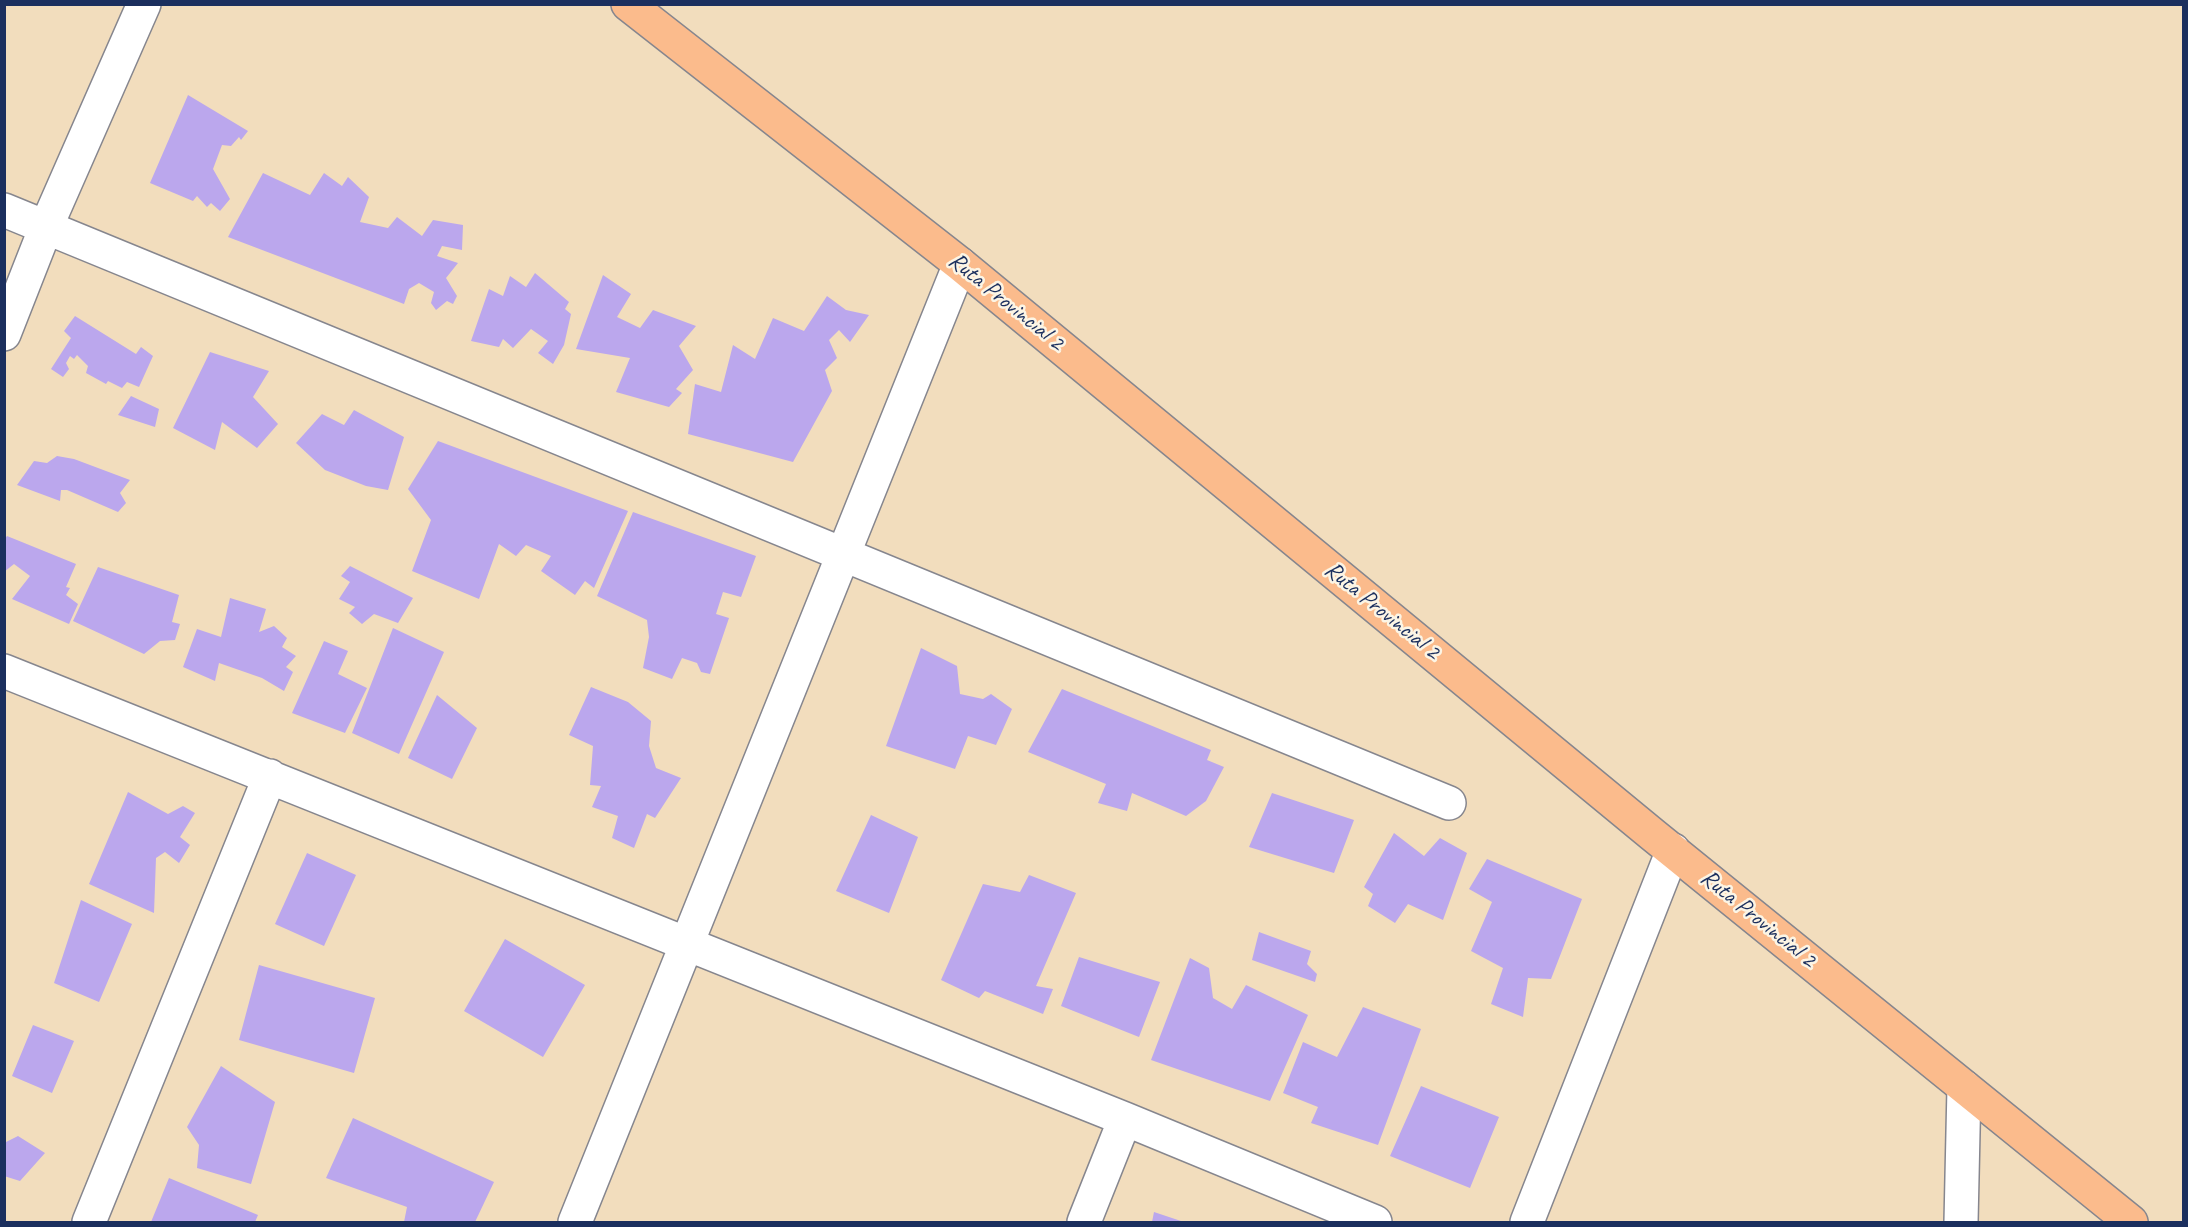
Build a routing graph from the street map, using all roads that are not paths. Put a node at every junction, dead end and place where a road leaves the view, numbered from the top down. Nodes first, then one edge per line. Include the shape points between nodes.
1 (144, 4) edge
2 (628, 4) edge
3 (4, 210) edge
4 (46, 226) junction
5 (960, 264) junction
6 (4, 334) edge
7 (842, 554) junction
8 (4, 671) edge
9 (270, 776) junction
10 (1449, 803) dead end
11 (1673, 850) junction
12 (686, 945) junction
13 (1964, 1086) junction
14 (1125, 1119) junction
15 (89, 1222) edge
16 (575, 1222) edge
17 (1084, 1222) edge
18 (1375, 1222) edge
19 (1527, 1222) edge
20 (1961, 1222) edge
21 (2131, 1222) edge

1 - 4 street
2 - 5 main road, Ruta Provincial 2
3 - 4 street
4 - 6 street
4 - 7 street
5 - 7 street
5 - 11 main road, Ruta Provincial 2
7 - 10 street
7 - 12 street
8 - 9 street
9 - 12 street
9 - 15 street
11 - 13 main road, Ruta Provincial 2
11 - 19 street
12 - 14 street
12 - 16 street
13 - 20 street
13 - 21 main road, Ruta Provincial 2
14 - 17 street
14 - 18 street

